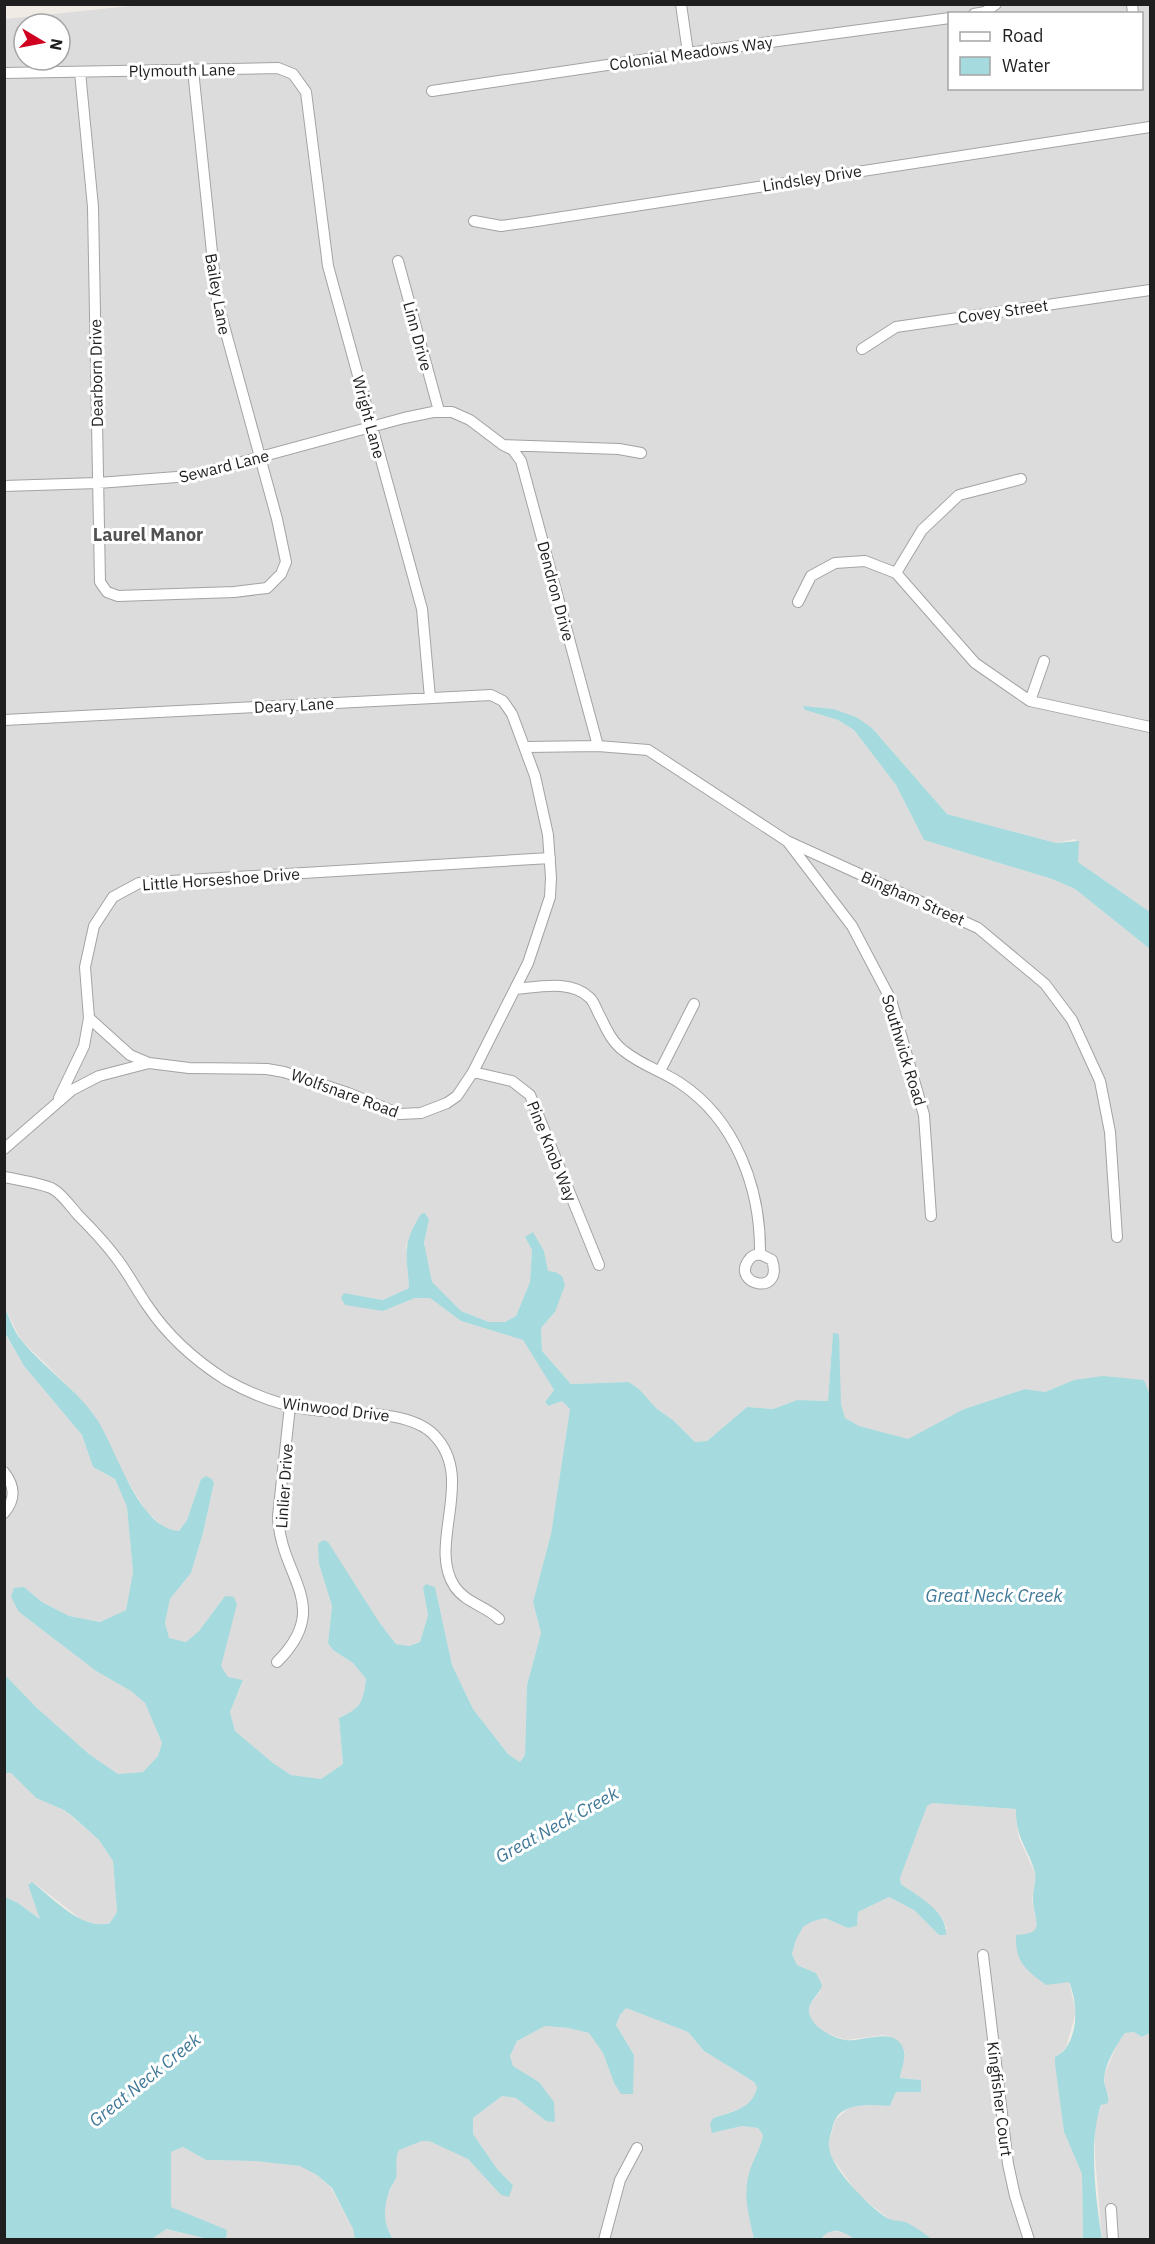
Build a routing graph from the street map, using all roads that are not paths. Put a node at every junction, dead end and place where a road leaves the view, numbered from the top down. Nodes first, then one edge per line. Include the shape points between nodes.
1 (681, 4) edge
2 (948, 18) edge
3 (688, 53) junction
4 (193, 70) junction
5 (80, 72) junction
6 (4, 73) edge
7 (432, 91) dead end
8 (1150, 128) edge
9 (310, 135) joint
10 (474, 221) dead end
11 (398, 261) dead end
12 (1150, 290) edge
13 (862, 348) dead end
14 (439, 411) junction
15 (372, 426) junction
16 (503, 445) junction
17 (641, 453) dead end
18 (260, 458) junction
19 (1022, 479) dead end
20 (98, 483) junction
21 (4, 486) edge
22 (896, 573) junction
23 (186, 594) joint
24 (798, 602) dead end
25 (1044, 661) dead end
26 (430, 699) junction
27 (1030, 701) junction
28 (4, 720) edge
29 (517, 727) joint
30 (1150, 727) edge
31 (597, 746) junction
32 (525, 747) junction
33 (787, 841) junction
34 (550, 858) junction
35 (515, 989) junction
36 (694, 1004) dead end
37 (89, 1018) junction
38 (149, 1063) junction
39 (660, 1071) junction
40 (473, 1072) junction
41 (57, 1101) junction
42 (4, 1149) edge
43 (4, 1177) edge
44 (931, 1216) dead end
45 (1117, 1237) dead end
46 (760, 1254) dead end
47 (598, 1264) dead end
48 (290, 1406) junction
49 (4, 1472) edge
50 (4, 1513) edge
51 (499, 1619) dead end
52 (277, 1662) dead end
53 (983, 1955) dead end
54 (637, 2148) dead end
55 (1111, 2209) dead end
56 (604, 2240) edge
57 (1029, 2240) edge
58 (1113, 2240) edge

1 - 3 street
2 - 3 street, Colonial Meadows Way
3 - 7 street, Colonial Meadows Way
4 - 5 street, Plymouth Lane
4 - 9 street, Plymouth Lane via 278,69 293,74 306,92
4 - 18 street, Bailey Lane via 217,300
5 - 6 street, Plymouth Lane
5 - 20 street, Dearborn Drive via 93,207
8 - 10 street, Lindsley Drive via 501,226
9 - 15 street, Wright Lane via 328,266
11 - 14 street, Linn Drive
12 - 13 street, Covey Street via 896,327
14 - 15 street, Seward Lane
14 - 16 street, Dendron Drive via 461,415
15 - 18 street, Seward Lane
15 - 26 street, Wright Lane via 422,609
16 - 17 street
16 - 31 street, Dendron Drive via 521,461
18 - 20 street, Seward Lane via 176,478
18 - 23 street, Bailey Lane via 285,553 281,574 267,588
19 - 22 street via 959,495 922,531
20 - 21 street, Seward Lane
20 - 23 street, Dearborn Drive via 102,588 118,596
22 - 24 street via 865,561 835,563 811,576
22 - 27 street via 975,663
25 - 27 street
26 - 28 street, Deary Lane
26 - 29 street, Deary Lane via 491,695 507,705
27 - 30 street
29 - 32 street, Wolfsnare Road
31 - 32 street, Bingham Street
31 - 33 street, Bingham Street via 648,750
32 - 34 street, Wolfsnare Road via 543,808
33 - 44 street, Southwick Road via 852,926 891,1000 924,1115
33 - 45 street, Bingham Street via 978,928 1045,984 1072,1020 1100,1081 1110,1132
34 - 35 street, Wolfsnare Road via 547,910
34 - 37 street, Little Horseshoe Drive via 139,883 114,897 94,926 86,967
35 - 39 street via 563,986 581,991 593,1002 621,1049
35 - 40 street, Wolfsnare Road
36 - 39 street
37 - 38 street via 130,1055
37 - 41 street, Little Horseshoe Drive via 84,1046
38 - 40 street, Wolfsnare Road via 284,1072 411,1115 447,1103 457,1096
38 - 41 street, Wolfsnare Road via 85,1082
39 - 46 street via 702,1100 734,1140 757,1206
40 - 47 street, Pine Knob Way via 512,1081 530,1095
41 - 42 street, Wolfsnare Road
43 - 48 street, Winwood Drive via 53,1189 120,1262 167,1330 203,1364 253,1393
48 - 51 street, Winwood Drive via 398,1417 432,1432 445,1451 452,1475 447,1537 452,1581 461,1594
48 - 52 street, Linlier Drive via 278,1516 283,1548 302,1596 304,1618 296,1640
49 - 50 street via 13,1492
53 - 57 street, Kingfisher Court via 1008,2164
54 - 56 street via 620,2180
55 - 58 street

